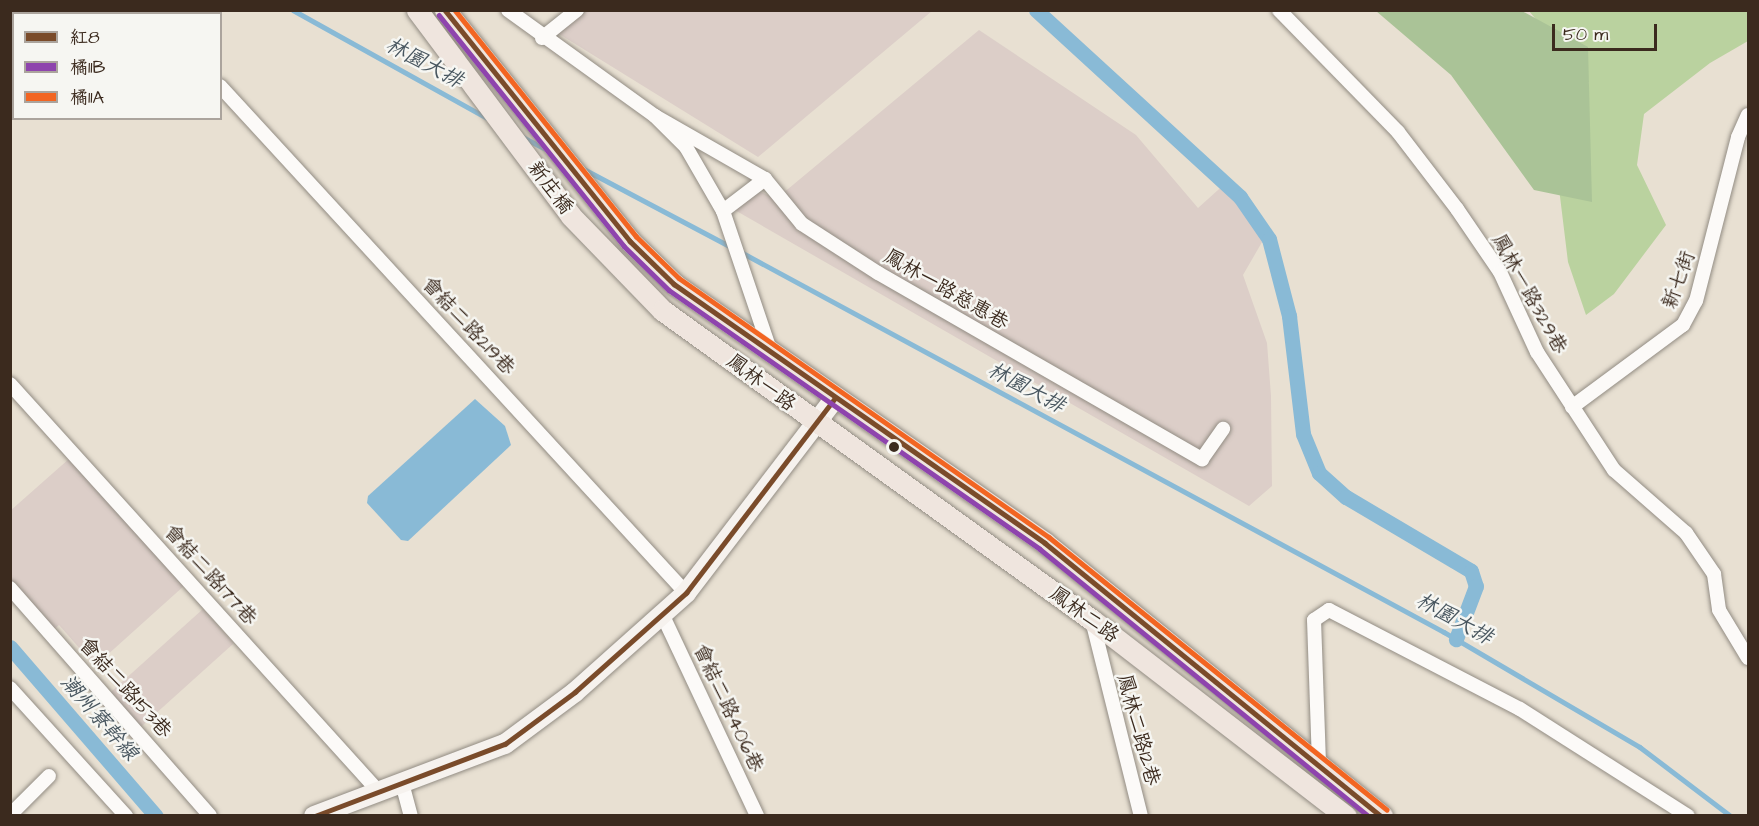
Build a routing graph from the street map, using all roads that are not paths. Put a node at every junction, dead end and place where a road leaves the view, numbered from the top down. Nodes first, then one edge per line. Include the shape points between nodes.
1 (417, 10) edge
2 (445, 10) edge
3 (508, 10) edge
4 (577, 10) edge
5 (1279, 10) edge
6 (542, 38) junction
7 (222, 88) edge
8 (1749, 115) edge
9 (655, 116) junction
10 (765, 179) junction
11 (723, 211) junction
12 (717, 315) joint
13 (707, 343) joint
14 (771, 353) junction
15 (10, 384) edge
16 (834, 398) junction
17 (1572, 407) junction
18 (815, 423) junction
19 (1223, 429) dead end
20 (10, 588) edge
21 (686, 593) junction
22 (664, 618) junction
23 (1092, 620) junction
24 (1749, 658) edge
25 (10, 688) edge
26 (1319, 763) junction
27 (49, 776) dead end
28 (402, 783) junction
29 (379, 792) junction
30 (1341, 813) edge
31 (10, 815) edge
32 (315, 815) edge
33 (126, 816) edge
34 (210, 816) edge
35 (411, 816) edge
36 (757, 816) edge
37 (1141, 816) edge
38 (1382, 816) edge
39 (1688, 816) edge

1 - 13 main road, 新庄橋 via 612,263
2 - 12 main road, 新庄橋 via 630,241 674,284
3 - 6 street
4 - 6 street
5 - 17 street, 鳳林一路329巷 via 1398,132 1457,209 1500,272 1537,352
6 - 9 street
7 - 21 street, 會結二路219巷
8 - 17 street, 新七街 via 1738,136 1696,301 1683,325
9 - 10 street, 鳳林一路慈惠巷
9 - 11 street via 686,147
10 - 11 street
10 - 19 street, 鳳林一路慈惠巷 via 802,224 878,273 1202,459
11 - 14 street
12 - 14 main road, 鳳林一路
13 - 18 main road, 鳳林一路
14 - 16 main road, 鳳林一路
15 - 29 street, 會結二路177巷
16 - 18 street
16 - 26 main road, 鳳林二路 via 1045,543
17 - 24 street, 鳳林一路329巷 via 1614,470 1686,533 1713,574 1719,610
18 - 21 street
18 - 23 main road, 鳳林二路
20 - 34 street, 會結二路153巷
21 - 22 street
22 - 28 street via 505,744
22 - 36 street, 會結二路406巷
23 - 30 main road, 鳳林二路
23 - 37 street, 鳳林二路12巷
25 - 33 street
26 - 38 main road, 鳳林二路
26 - 39 street via 1314,620 1329,610 1520,708
27 - 31 street
28 - 29 street
28 - 35 street
29 - 32 street

